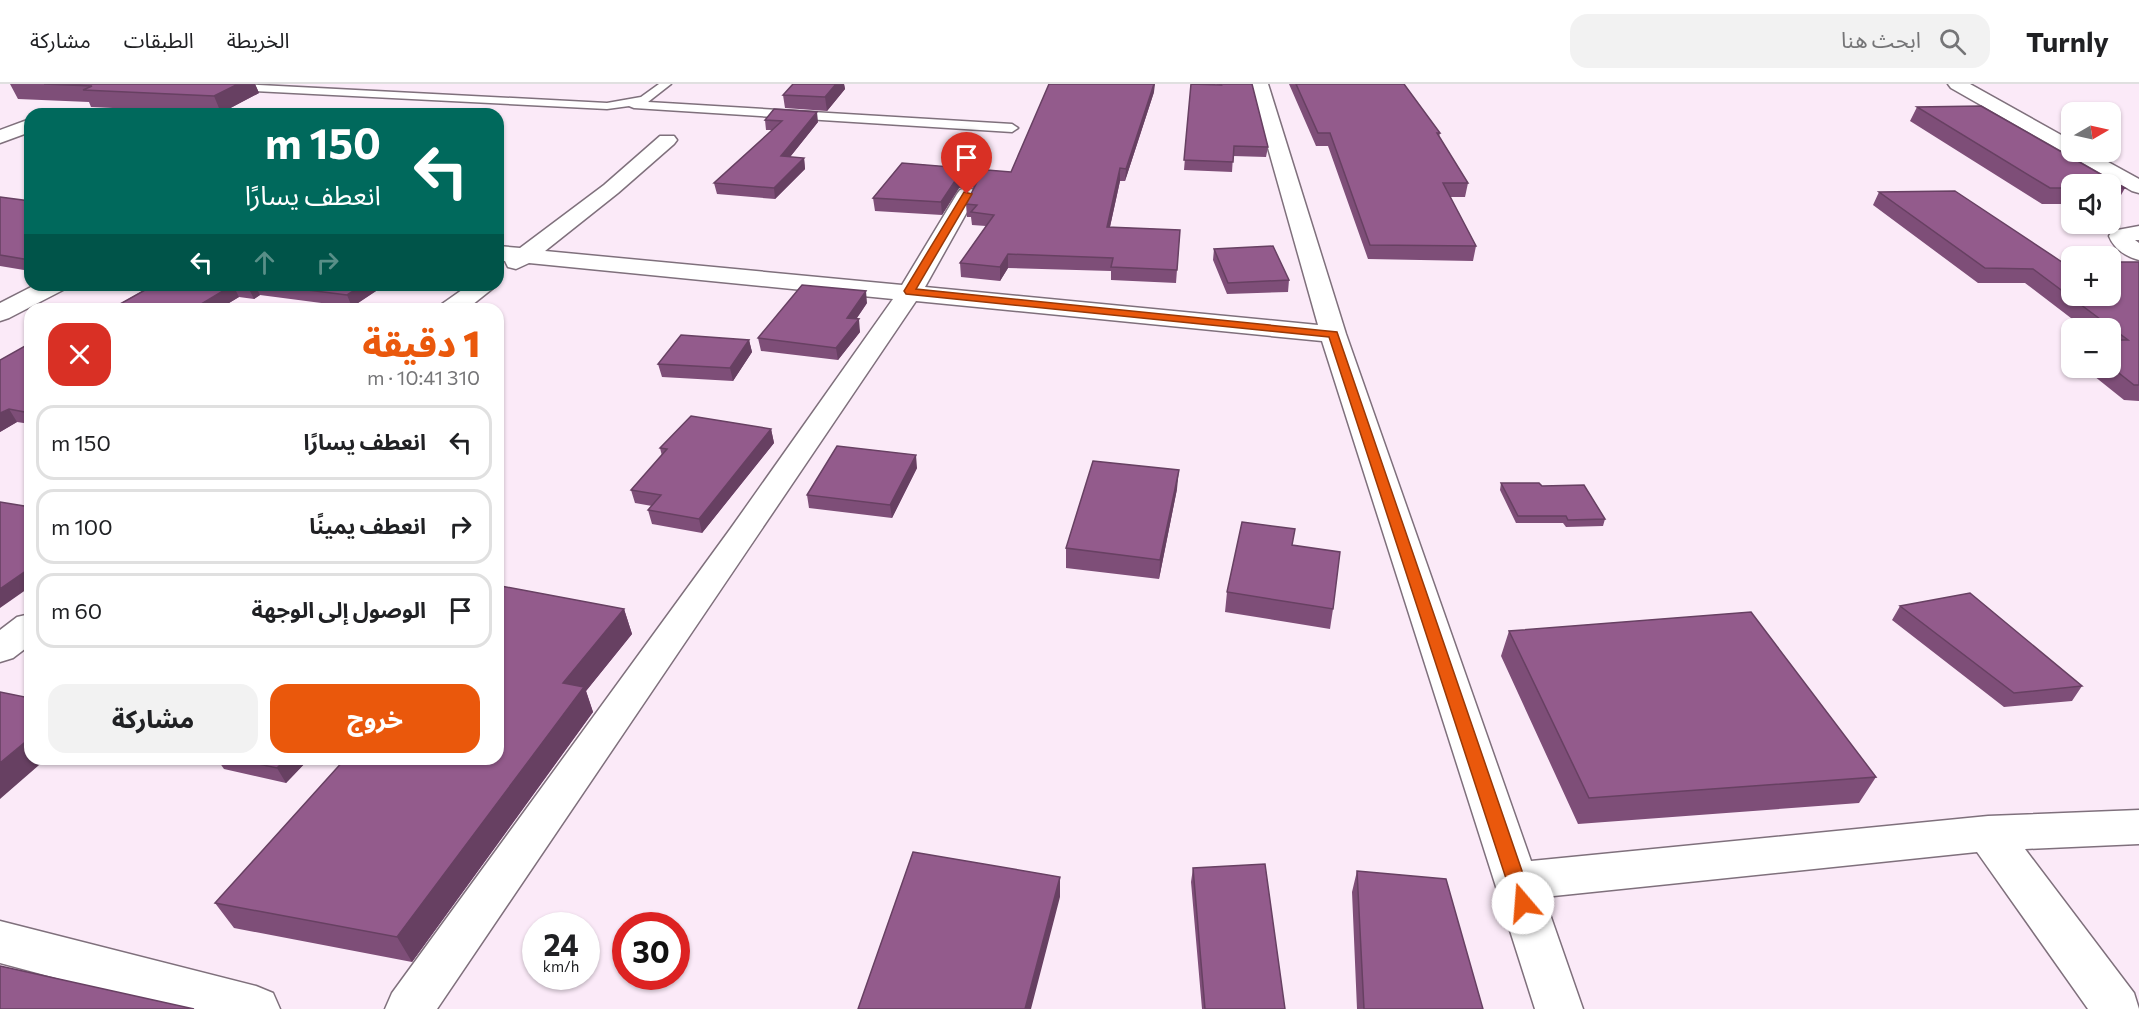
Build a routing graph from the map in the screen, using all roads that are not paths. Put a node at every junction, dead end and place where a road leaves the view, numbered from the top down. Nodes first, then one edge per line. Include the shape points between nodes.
1 (176, 84) edge
2 (666, 84) edge
3 (1259, 84) edge
4 (1957, 84) edge
5 (628, 104) junction
6 (24, 127) edge
7 (1012, 128) dead end
8 (0, 137) edge
9 (667, 140) dead end
10 (2061, 143) edge
11 (2094, 162) edge
12 (2139, 187) edge
13 (967, 194) edge
14 (2139, 233) edge
15 (504, 253) edge
16 (2139, 253) edge
17 (526, 255) junction
18 (504, 271) edge
19 (42, 291) edge
20 (476, 291) edge
21 (909, 291) junction
22 (460, 303) edge
23 (0, 313) edge
24 (1333, 334) junction
25 (24, 631) edge
26 (0, 649) edge
27 (2139, 827) edge
28 (1988, 833) junction
29 (1516, 881) junction
30 (0, 942) edge
31 (256, 1009) edge
32 (409, 1009) edge
33 (1559, 1009) edge
34 (2117, 1009) edge

1 - 5 lane
2 - 5 lane via 644,100
3 - 24 main road
4 - 10 main road
5 - 7 lane
6 - 8 main road
9 - 17 main road
11 - 12 main road
13 - 21 main road
14 - 16 main road via 2120,236 2123,243
15 - 17 main road
17 - 18 main road
17 - 21 main road
19 - 23 main road
20 - 22 main road
21 - 24 main road
21 - 32 main road via 743,535
24 - 29 main road
25 - 26 main road
27 - 28 main road
28 - 29 main road
28 - 34 main road
29 - 33 main road
30 - 31 main road

